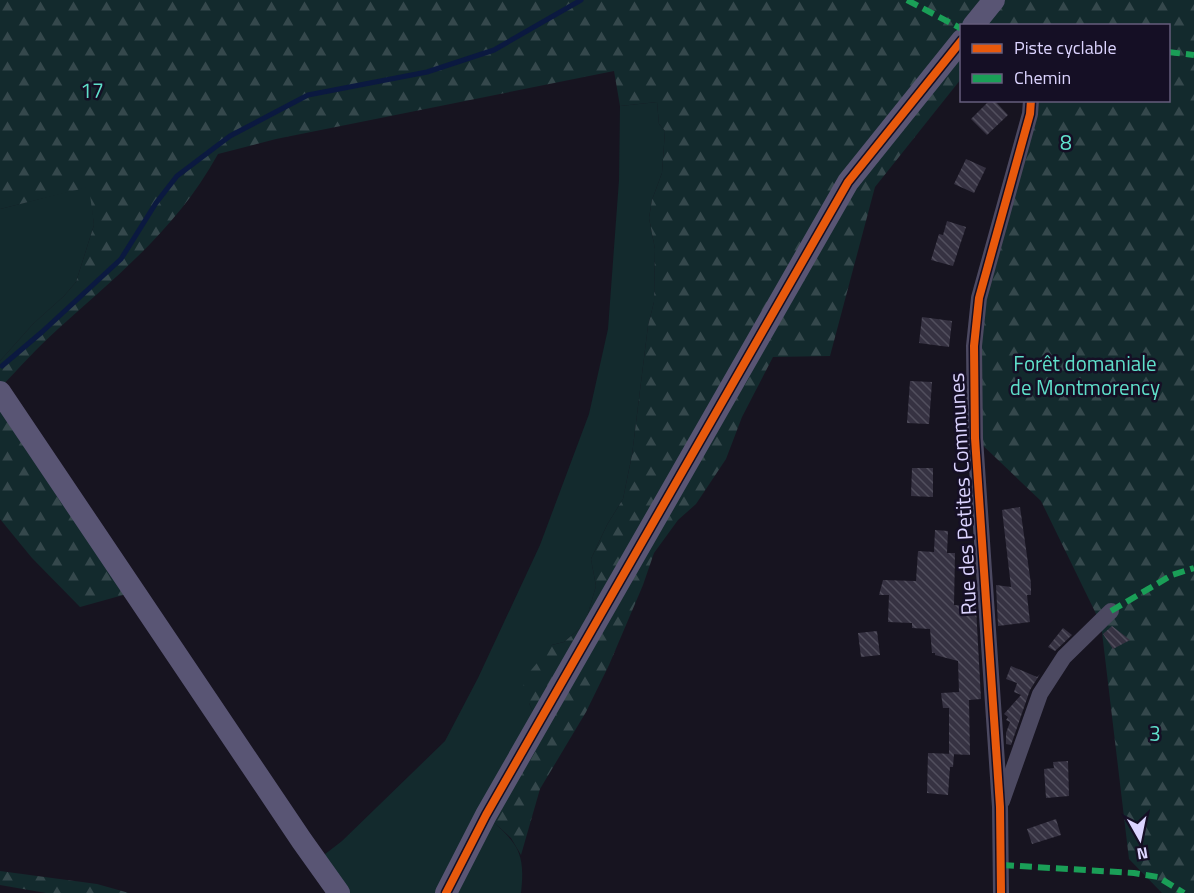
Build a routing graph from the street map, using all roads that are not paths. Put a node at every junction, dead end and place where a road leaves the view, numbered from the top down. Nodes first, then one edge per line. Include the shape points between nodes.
1 (994, 0) edge
2 (981, 23) edge
3 (960, 42) edge
4 (1031, 102) edge
5 (0, 392) edge
6 (1111, 611) dead end
7 (1000, 807) junction
8 (339, 893) edge
9 (446, 893) edge
10 (1001, 893) edge

1 - 2 street
3 - 9 street via 848,182 486,815
4 - 7 street, Rue des Petites Communes via 979,298 974,346 975,438
5 - 8 street
6 - 7 street via 1064,657 1041,694
7 - 10 street, Rue des Petites Communes

